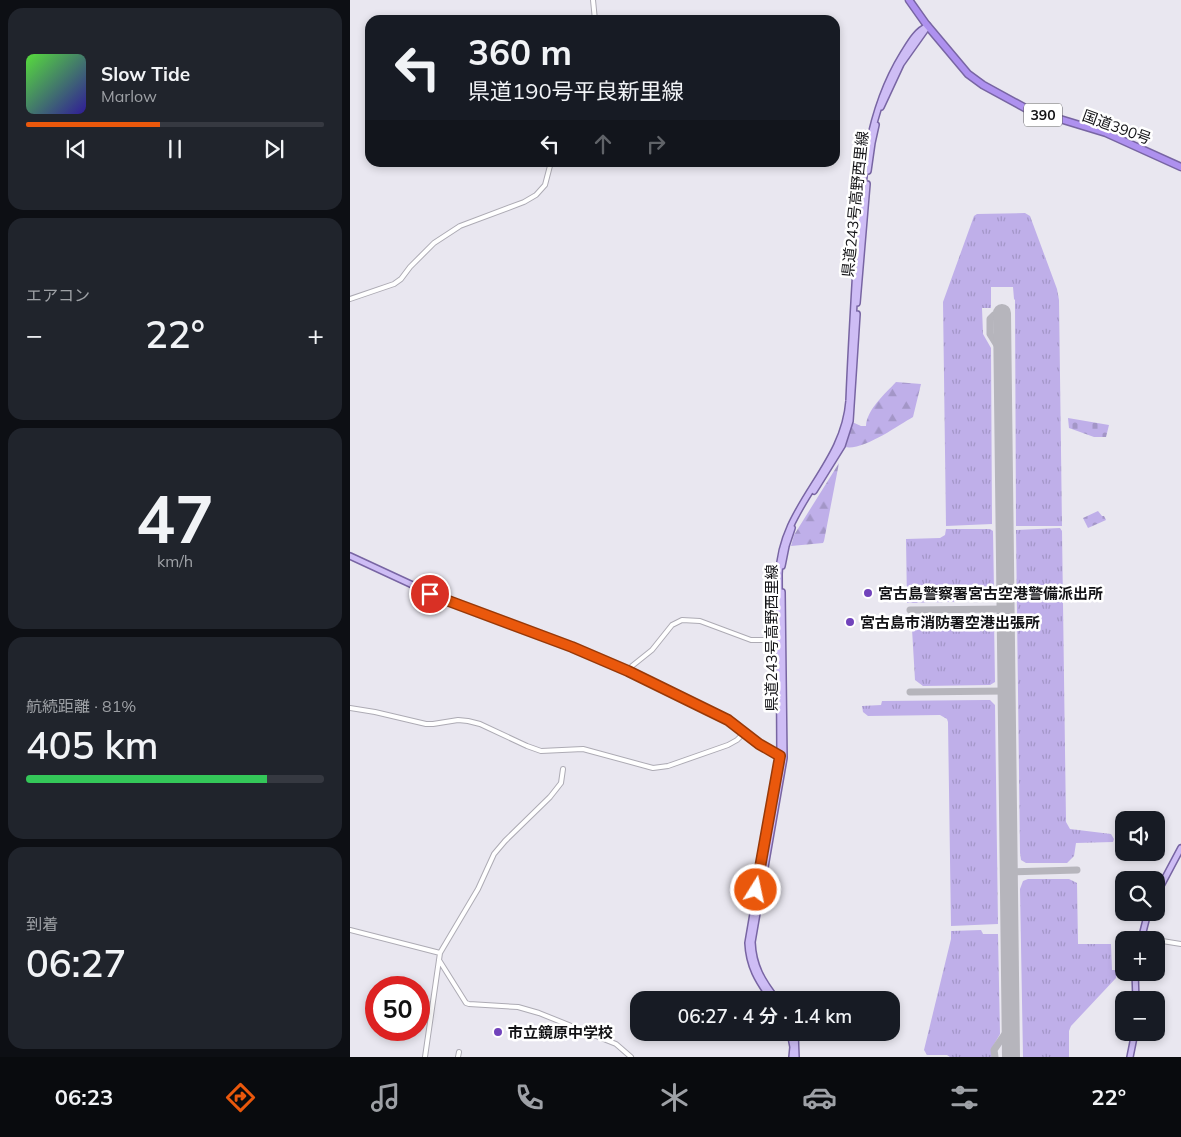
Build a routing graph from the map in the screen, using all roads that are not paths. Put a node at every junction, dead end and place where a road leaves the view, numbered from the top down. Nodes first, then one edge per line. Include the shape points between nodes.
1 (593, 0) edge
2 (909, 0) edge
3 (595, 15) edge
4 (928, 26) junction
5 (550, 167) edge
6 (1181, 167) edge
7 (350, 299) edge
8 (350, 556) edge
9 (778, 640) junction
10 (628, 671) junction
11 (350, 708) edge
12 (744, 733) junction
13 (782, 757) junction
14 (563, 769) dead end
15 (1181, 848) edge
16 (1165, 878) edge
17 (350, 930) edge
18 (1165, 942) edge
19 (1181, 944) edge
20 (440, 953) junction
21 (439, 960) junction
22 (765, 991) edge
23 (770, 991) edge
24 (792, 1041) edge
25 (795, 1041) edge
26 (1133, 1041) edge
27 (425, 1057) edge
28 (631, 1057) edge
29 (792, 1057) edge
30 (796, 1057) edge
31 (1130, 1057) edge

1 - 3 street
2 - 4 highway, 国道390号 / 390
4 - 6 highway, 国道390号 / 390 via 968,74 993,91 1027,109 1106,133
4 - 9 main road, 県道243号高野西里線 via 918,32 897,62 880,99 870,135 858,237 847,421 837,447 784,539 779,564
4 - 13 main road, 県道243号高野西里線 via 892,80 872,143 850,421 838,452 796,521 784,554
5 - 7 street via 545,185 536,195 460,226 434,243 394,284
8 - 10 main road via 430,594
9 - 10 street via 751,640 700,621 682,620 672,625 652,650
9 - 13 main road, 県道243号高野西里線
10 - 12 main road via 728,720
11 - 12 street via 426,724 468,721 541,751 583,750 653,768 728,745
12 - 13 main road
13 - 22 main road via 748,942 751,967
13 - 23 main road via 752,937 754,963
14 - 20 street via 561,783 550,797 494,854 478,889
15 - 16 main road
17 - 20 street
18 - 19 street
20 - 21 street
21 - 27 street
21 - 28 street via 466,1003 518,1007 539,1013 616,1044
24 - 29 main road
25 - 30 main road
26 - 31 main road

